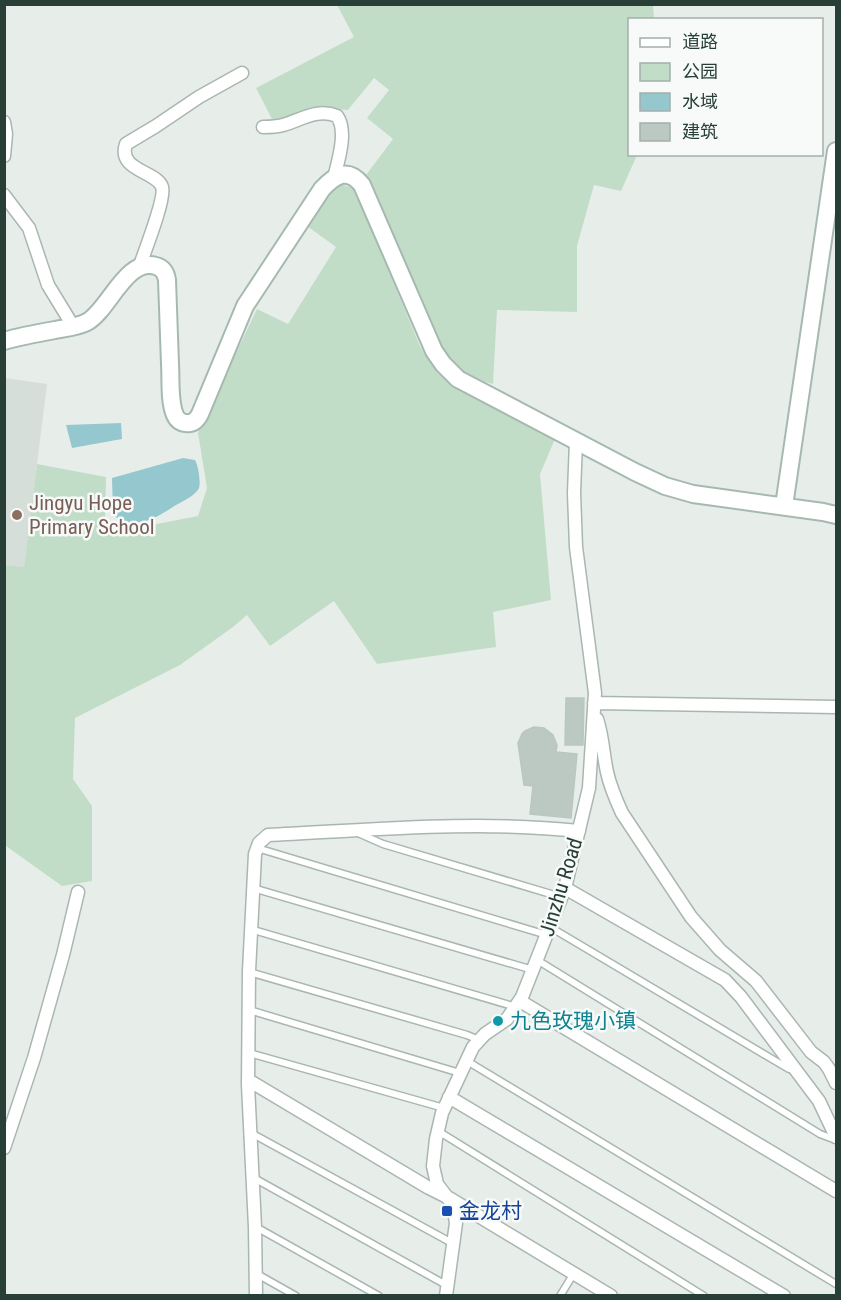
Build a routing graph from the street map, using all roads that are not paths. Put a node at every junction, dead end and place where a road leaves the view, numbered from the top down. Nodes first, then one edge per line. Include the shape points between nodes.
1 (242, 73) dead end
2 (4, 122) edge
3 (263, 127) dead end
4 (5, 146) edge
5 (837, 151) edge
6 (4, 156) edge
7 (334, 178) junction
8 (4, 195) edge
9 (139, 267) junction
10 (73, 326) junction
11 (4, 341) edge
12 (576, 441) junction
13 (784, 506) junction
14 (837, 515) edge
15 (594, 706) junction
16 (837, 707) edge
17 (354, 831) junction
18 (579, 831) junction
19 (256, 848) junction
20 (253, 888) junction
21 (78, 892) dead end
22 (563, 892) junction
23 (250, 929) junction
24 (548, 931) junction
25 (535, 965) junction
26 (249, 971) junction
27 (518, 1004) junction
28 (248, 1010) junction
29 (479, 1040) junction
30 (248, 1053) junction
31 (466, 1061) junction
32 (796, 1070) junction
33 (460, 1073) junction
34 (249, 1080) junction
35 (837, 1083) edge
36 (447, 1102) junction
37 (438, 1130) junction
38 (250, 1132) junction
39 (837, 1139) edge
40 (4, 1148) edge
41 (253, 1177) junction
42 (837, 1191) edge
43 (449, 1198) junction
44 (255, 1227) junction
45 (454, 1245) junction
46 (256, 1273) junction
47 (574, 1273) junction
48 (837, 1284) edge
49 (447, 1291) edge
50 (608, 1295) edge
51 (256, 1296) edge
52 (296, 1296) edge
53 (379, 1296) edge
54 (560, 1296) edge
55 (704, 1296) edge
56 (784, 1296) edge

1 - 9 street via 126,144 131,164 157,179 163,191
2 - 4 street
3 - 7 street via 285,125 312,114 337,116 341,147
4 - 6 street
5 - 13 main road
7 - 9 main road via 322,189 244,306 200,414 192,423 180,422 173,407 166,275 159,267
7 - 12 main road via 350,174 362,185 434,351 452,374
8 - 10 street via 29,228 48,285
9 - 10 main road via 97,314
10 - 11 main road
12 - 13 main road via 650,480 679,490
12 - 15 street, Jinzhu Road via 576,538
13 - 14 main road
15 - 16 street
15 - 18 street, Jinzhu Road via 589,788
15 - 35 street via 610,783 622,813 691,917 720,950 756,981
17 - 18 street via 483,825
17 - 19 street via 268,835
17 - 22 lane via 383,844
18 - 22 street, Jinzhu Road
19 - 20 street
19 - 24 lane
20 - 23 street
20 - 25 lane
21 - 40 street via 34,1058
22 - 24 street, Jinzhu Road
22 - 32 street via 725,980
23 - 26 street
23 - 27 lane
24 - 25 street, Jinzhu Road
24 - 32 lane
25 - 27 street, Jinzhu Road
25 - 39 lane via 820,1134
26 - 28 street
26 - 29 lane
27 - 29 street, Jinzhu Road via 507,1019
27 - 42 street
28 - 30 street
28 - 33 lane
29 - 31 street, Jinzhu Road
30 - 34 street
30 - 36 lane
31 - 33 street, Jinzhu Road
31 - 48 lane
32 - 39 street via 819,1101
33 - 36 street, Jinzhu Road
34 - 38 street
34 - 43 street
36 - 37 street, Jinzhu Road
36 - 56 street
37 - 43 street, Jinzhu Road via 435,1175
37 - 55 lane
38 - 41 street
38 - 45 lane
41 - 44 street
41 - 49 lane
43 - 45 street, Jinzhu Road via 456,1214
43 - 47 street
44 - 46 street
44 - 53 lane
45 - 49 street, Jinzhu Road
46 - 51 street
46 - 52 lane
47 - 50 street
47 - 54 lane

